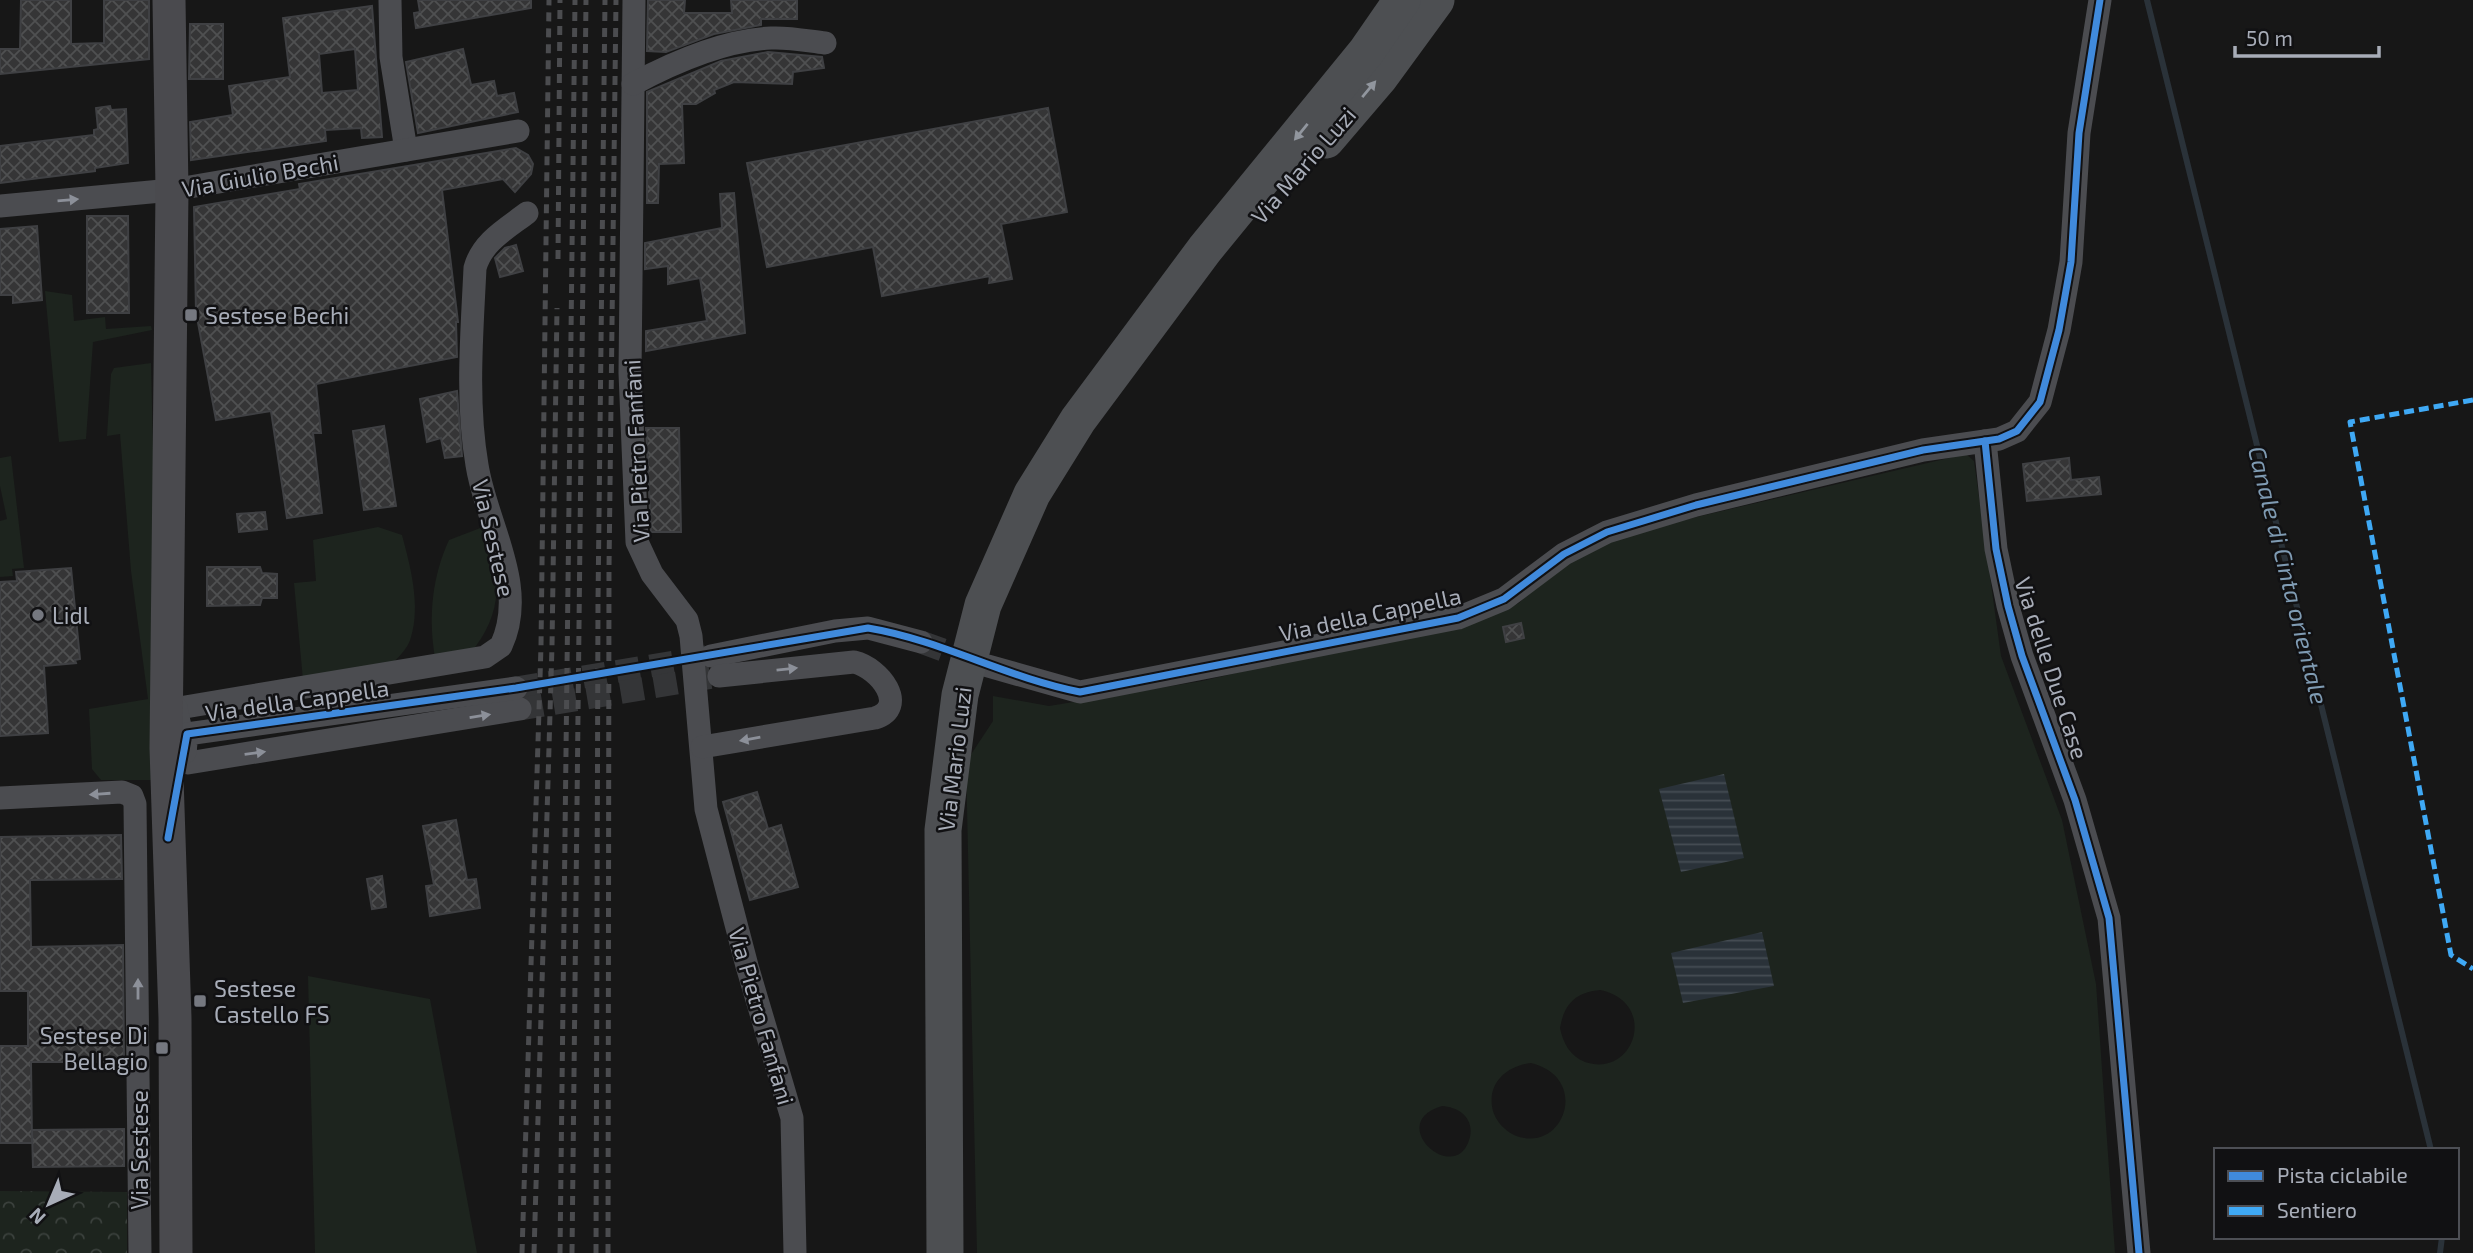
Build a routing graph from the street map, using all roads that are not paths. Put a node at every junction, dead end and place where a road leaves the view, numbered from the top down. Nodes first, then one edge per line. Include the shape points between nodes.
1 (169, 0) edge
2 (390, 0) edge
3 (634, 0) edge
4 (1402, 0) edge
5 (1436, 0) edge
6 (2100, 0) edge
7 (825, 43) dead end
8 (633, 84) junction
9 (518, 131) dead end
10 (406, 150) junction
11 (172, 190) junction
12 (0, 206) edge
13 (527, 213) dead end
14 (1156, 318) junction
15 (1985, 441) junction
16 (168, 478) junction
17 (921, 642) tunnel mouth
18 (166, 660) junction
19 (988, 666) tunnel mouth
20 (518, 699) tunnel mouth
21 (186, 738) junction
22 (702, 747) junction
23 (0, 798) edge
24 (168, 838) junction
25 (172, 952) junction
26 (140, 1253) edge
27 (176, 1253) edge
28 (795, 1253) edge
29 (945, 1253) edge
30 (2139, 1253) edge

1 - 11 main road, Via Sestese
2 - 10 street via 391,57
3 - 8 street, Via Pietro Fanfani
4 -> 14 main road, Via Mario Luzi
14 -> 5 main road, Via Mario Luzi via 1254,223 1379,78
6 - 15 street via 2079,133 2071,262 2047,384 2022,426 2010,436
7 - 8 street via 771,38 720,48
8 - 22 street, Via Pietro Fanfani via 630,373 638,542 652,573 687,620
9 - 10 street, Via Giulio Bechi
10 - 11 street, Via Giulio Bechi
12 -> 11 street, Via Giulio Bechi
11 - 16 main road, Via Sestese
13 - 21 street, Via Sestese via 489,243 475,268 472,401 477,467 511,600 500,646 485,657
14 - 29 main road, Via Mario Luzi via 1078,420 1032,494 984,605 960,695 943,830
15 - 19 street, Via della Cappella via 1923,450 1696,505 1607,532 1564,554 1496,603 1458,618 1080,692
15 - 30 street, Via delle Due Case via 1996,549 2008,606 2075,800 2109,918
16 - 18 main road, Via Sestese
16 - 21 main road, Via Sestese
17 -> 22 street via 868,628 835,631 715,666 854,662 882,678 889,705 875,718
18 - 21 street, Via della Cappella
18 - 24 main road, Via Sestese
20 - 21 street, Via della Cappella
21 - 24 street, Via della Cappella
21 - 25 main road, Via Sestese
22 - 28 street, Via Pietro Fanfani via 706,809 792,1118
26 -> 23 street, Via Sestese via 136,807 132,796 122,792
24 - 25 main road, Via Sestese
25 - 27 main road, Via Sestese

